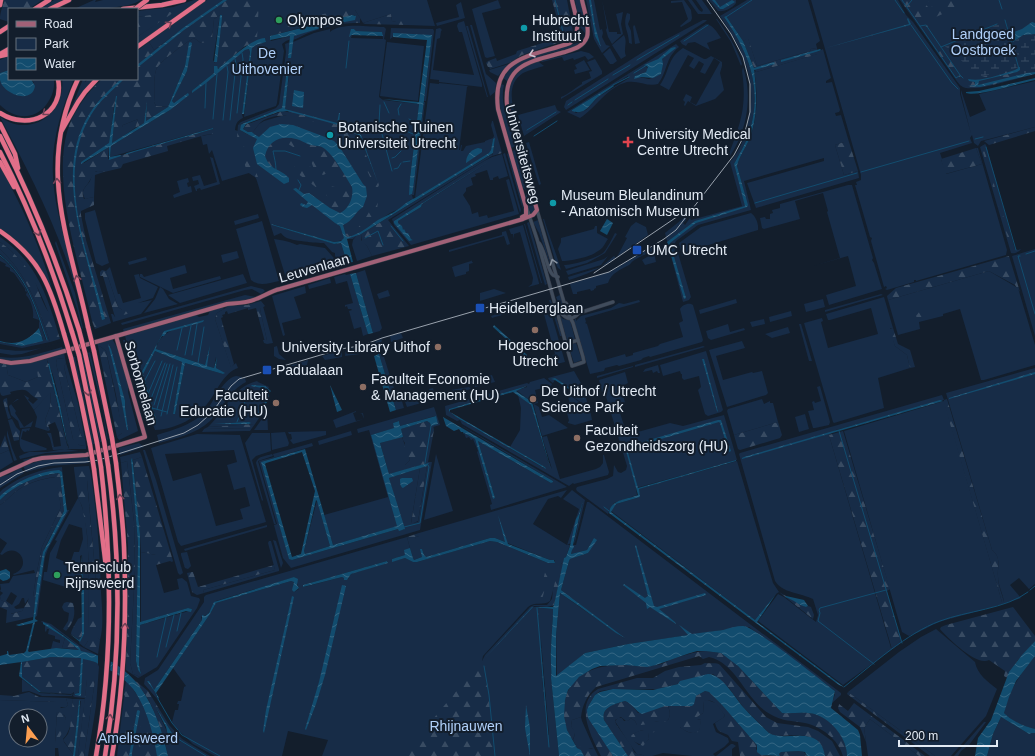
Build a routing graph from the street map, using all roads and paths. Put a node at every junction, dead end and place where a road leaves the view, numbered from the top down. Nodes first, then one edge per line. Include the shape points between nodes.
1 (1, 0) edge
2 (49, 0) edge
3 (69, 0) edge
4 (147, 0) edge
5 (184, 0) edge
6 (203, 0) edge
7 (572, 0) edge
8 (582, 0) edge
9 (0, 5) edge
10 (37, 8) edge
11 (52, 8) edge
12 (133, 8) edge
13 (136, 8) edge
14 (8, 27) edge
15 (0, 33) edge
16 (138, 46) edge
17 (58, 80) edge
18 (78, 80) edge
19 (97, 80) edge
20 (0, 112) edge
21 (0, 124) edge
22 (60, 132) junction
23 (0, 136) edge
24 (0, 152) edge
25 (0, 162) edge
26 (21, 177) junction
27 (22, 197) junction
28 (526, 207) junction
29 (537, 210) junction
30 (529, 217) junction
31 (519, 220) junction
32 (0, 232) edge
33 (537, 239) junction
34 (558, 277) junction
35 (565, 301) junction
36 (613, 302) dead end
37 (557, 309) junction
38 (579, 313) junction
39 (572, 317) junction
40 (116, 336) junction
41 (578, 340) junction
42 (566, 344) junction
43 (0, 361) edge
44 (0, 475) edge
45 (109, 596) junction
46 (96, 756) edge
47 (105, 756) edge
48 (112, 756) edge

1 - 9 highway
2 - 10 highway
3 - 11 highway
4 - 13 highway, bridge
5 - 12 highway
16 -> 6 highway
7 -> 28 main road, Universiteitsweg via 577,30 574,39 567,44 517,61 506,71 498,85 498,110
8 - 29 main road, Universiteitsweg via 588,30 583,44 526,64 513,75 506,88 506,105
14 - 15 highway
17 -> 20 highway via 59,89 55,102 41,117 21,121
18 - 22 highway
19 - 22 highway via 85,92
21 - 26 highway via 15,154
48 -> 22 highway, bridge via 122,682 126,602 124,552 112,438 59,202 57,173
23 - 26 highway
24 - 27 highway
25 - 27 highway
47 -> 26 highway, bridge via 114,676 117,613 116,553 108,465 94,388 79,330 51,248
27 -> 45 highway, bridge via 53,272 79,355 101,467 107,523
28 - 30 street, Universiteitsweg
28 - 31 main road via 525,216
29 - 30 main road, Universiteitsweg
34 -> 29 street, Universiteitsweg
30 - 31 main road, Leuvenlaan
30 - 33 street, Universiteitsweg
31 - 40 main road, Leuvenlaan via 272,291 257,299 227,304
32 - 45 highway, bridge via 11,238 29,256 45,279 64,334 90,445
33 - 34 street via 544,249 551,272
33 - 37 street, Universiteitsweg
34 - 35 street, Universiteitsweg
35 - 38 street via 570,310
35 - 39 street, Universiteitsweg
36 - 38 street
37 - 39 street via 564,317
37 - 42 street, Universiteitsweg
38 - 39 street
39 - 41 street
40 - 43 main road, Leuvenlaan via 30,361
40 - 44 main road, Sorbonnelaan via 145,437 86,455 33,460
41 - 42 street
41 - 42 street, Universiteitsweg via 584,362 572,366
45 - 46 highway via 106,670

